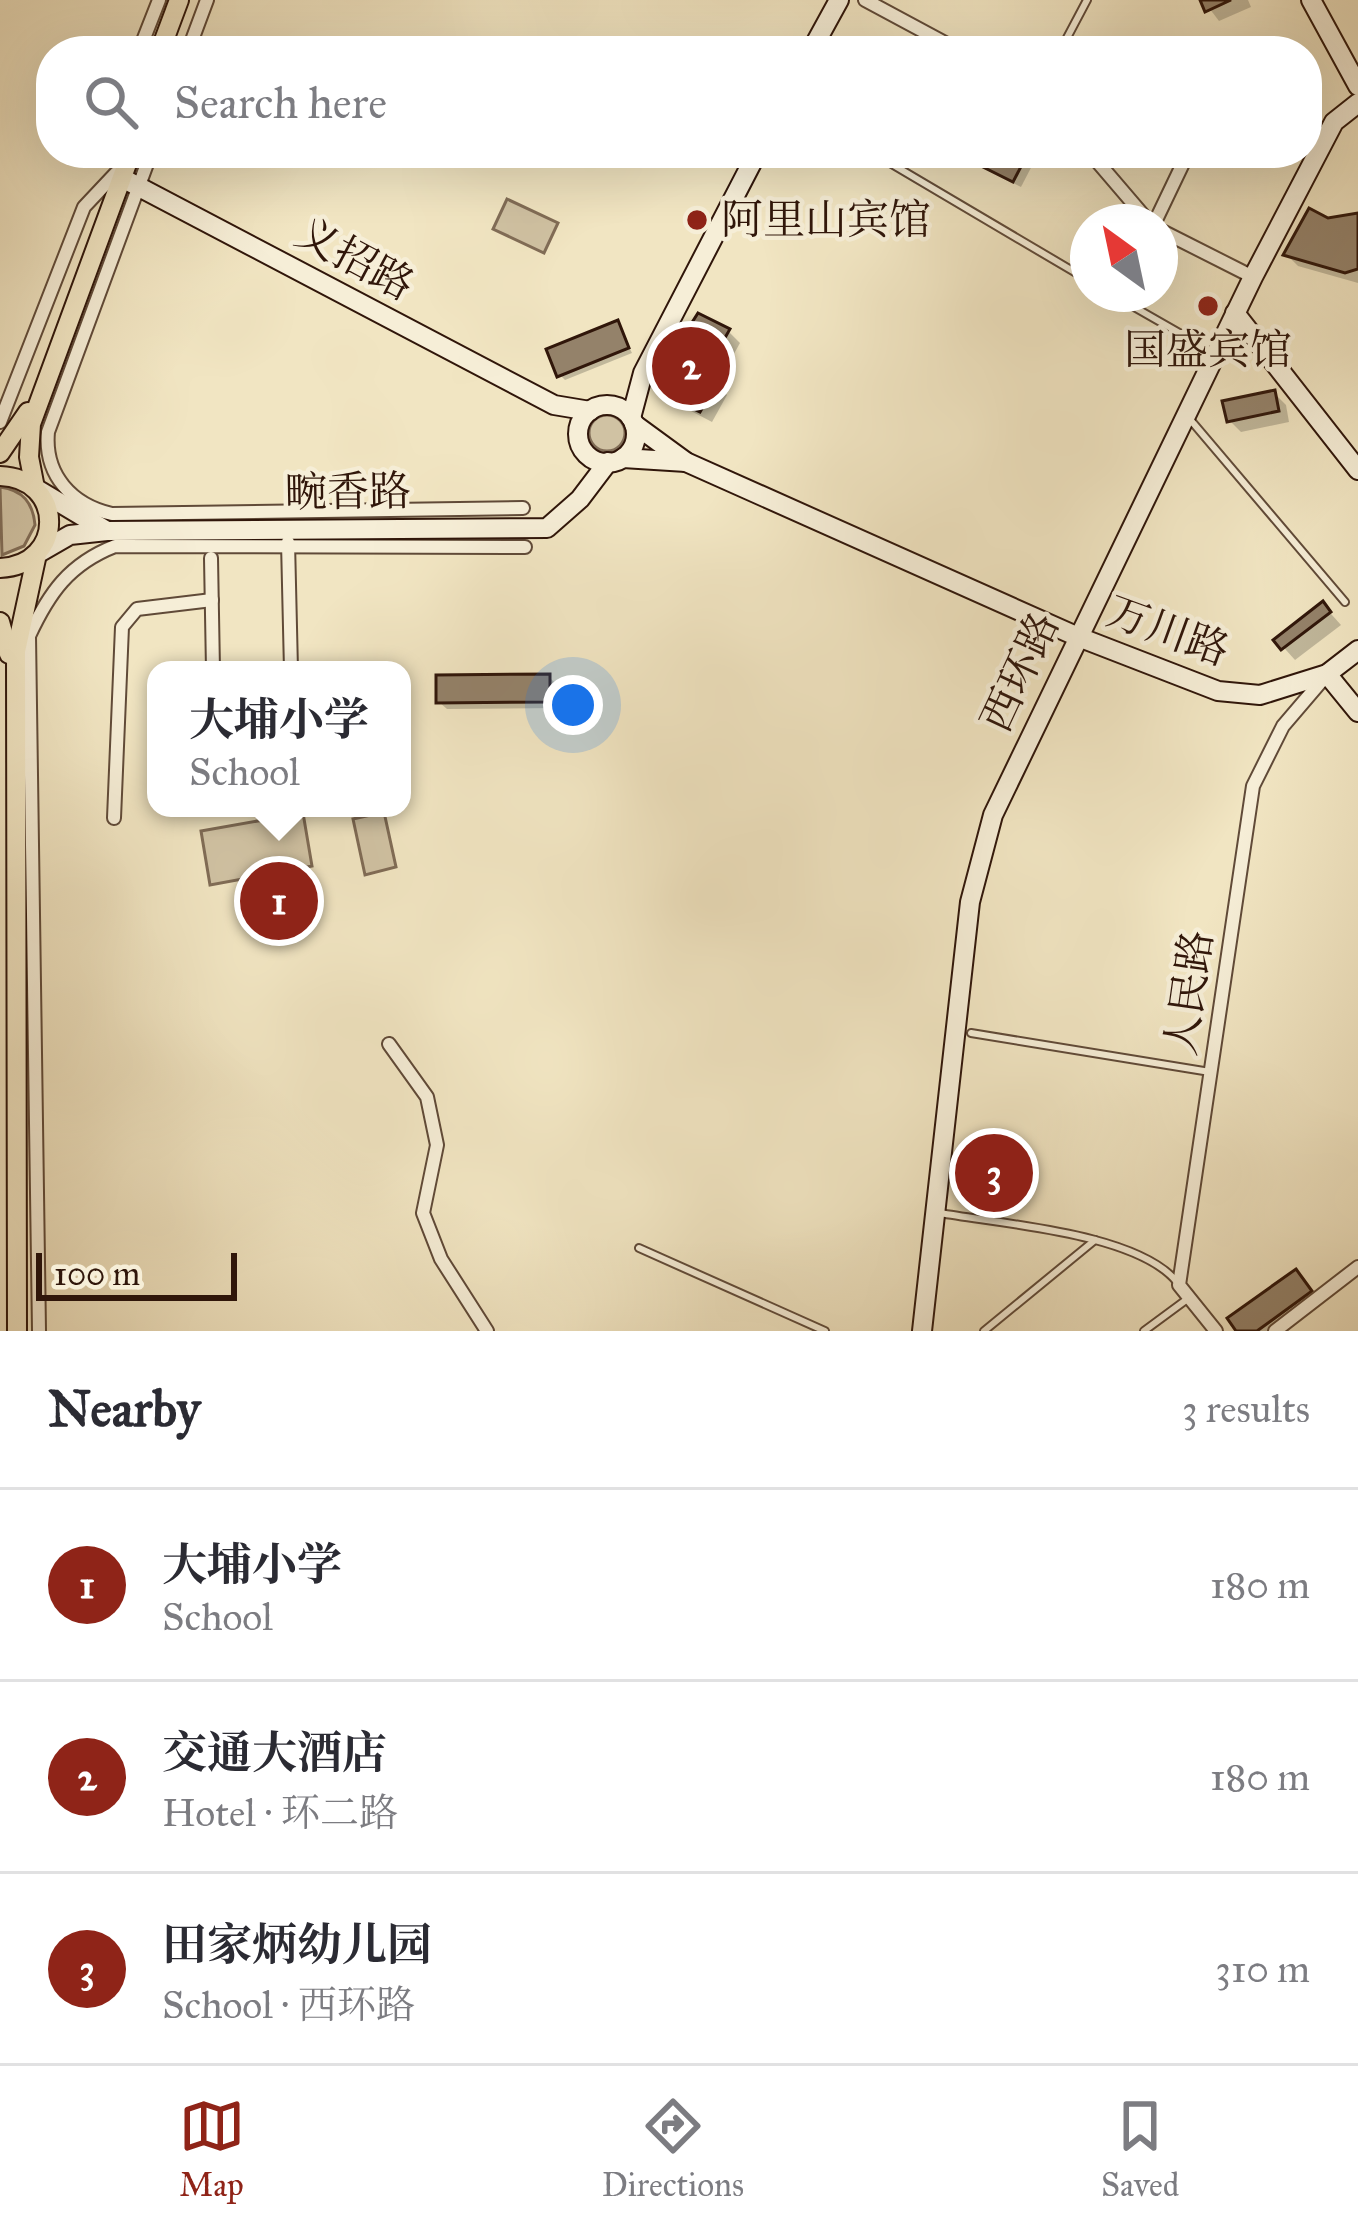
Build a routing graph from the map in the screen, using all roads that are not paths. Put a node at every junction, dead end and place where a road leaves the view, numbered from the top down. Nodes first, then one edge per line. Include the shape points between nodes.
1 (159, 0) edge
2 (183, 0) edge
3 (207, 0) edge
4 (839, 0) edge
5 (865, 0) edge
6 (1087, 0) edge
7 (1308, 0) edge
8 (145, 36) edge
9 (170, 36) edge
10 (194, 36) edge
11 (819, 36) edge
12 (932, 36) edge
13 (1068, 36) edge
14 (1358, 86) edge
15 (1358, 103) edge
16 (1322, 145) edge
17 (126, 168) edge
18 (136, 168) edge
19 (749, 168) edge
20 (898, 168) edge
21 (1103, 168) edge
22 (1180, 168) edge
23 (1310, 168) edge
24 (125, 179) junction
25 (1136, 204) edge
26 (1161, 204) edge
27 (1178, 239) edge
28 (1070, 269) edge
29 (1253, 277) junction
30 (1144, 312) edge
31 (1235, 314) junction
32 (1204, 346) dead end
33 (643, 373) junction
34 (554, 405) junction
35 (598, 408) junction
36 (1185, 414) junction
37 (633, 421) junction
38 (0, 422) edge
39 (26, 425) junction
40 (580, 439) junction
41 (0, 453) edge
42 (615, 460) junction
43 (686, 462) junction
44 (1358, 470) edge
45 (0, 476) edge
46 (34, 488) junction
47 (580, 499) junction
48 (523, 508) dead end
49 (107, 530) junction
50 (288, 538) junction
51 (525, 547) dead end
52 (37, 554) junction
53 (211, 558) dead end
54 (0, 568) edge
55 (212, 600) junction
56 (1345, 602) dead end
57 (7, 633) edge
58 (1076, 636) junction
59 (1358, 650) edge
60 (213, 661) edge
61 (291, 661) edge
62 (1327, 674) junction
63 (1358, 712) edge
64 (114, 818) dead end
65 (971, 1033) dead end
66 (389, 1044) dead end
67 (1210, 1072) junction
68 (935, 1213) junction
69 (1095, 1240) junction
70 (639, 1248) dead end
71 (1358, 1267) edge
72 (1179, 1285) junction
73 (1189, 1298) junction
74 (14, 1331) edge
75 (39, 1331) edge
76 (487, 1331) edge
77 (825, 1331) edge
78 (922, 1331) edge
79 (984, 1331) edge
80 (1144, 1331) edge
81 (1216, 1331) edge
82 (1275, 1331) edge

1 - 8 street
2 - 9 main road
3 - 10 street
4 - 11 main road
5 - 12 street
6 - 13 lane
7 - 14 main road
15 - 16 main road, 西环路
17 - 24 main road
18 - 24 street
19 - 33 main road
20 - 28 lane
21 - 25 street
22 - 26 street
23 - 29 main road, 西环路
24 - 34 main road, 义招路
24 - 38 street via 84,206
24 - 39 main road
24 - 48 street via 48,431 50,459 71,497 112,514
27 - 29 street
29 - 31 main road, 西环路
30 - 32 lane
31 - 36 main road, 西环路
31 - 44 main road
33 - 35 main road
33 - 37 main road
34 - 35 main road
34 - 40 main road
35 - 37 main road via 620,408
35 - 40 main road via 581,422
36 - 56 lane
36 - 58 main road, 西环路
37 - 42 main road via 633,446
37 - 43 main road
39 - 41 main road
39 - 46 main road
40 - 42 main road via 594,460
40 - 47 main road
42 - 43 main road
42 - 47 main road
43 - 58 main road
45 - 46 main road
46 - 49 main road
46 - 52 main road via 49,520
47 - 50 main road, 畹香路 via 547,527
49 - 50 main road, 畹香路
49 - 52 main road via 70,535
50 - 51 street
50 - 61 street
50 - 75 street via 115,546 85,558 29,636
52 - 54 main road
52 - 57 main road
53 - 55 street
55 - 60 street
55 - 64 street via 136,609 122,627
57 - 74 main road
58 - 62 main road, 万川路 via 1217,691 1260,695
58 - 68 main road, 西环路 via 993,815 970,902
59 - 62 main road
62 - 63 main road
62 - 67 street, 人民路 via 1283,726 1253,786
65 - 67 lane
66 - 76 street via 427,1097 437,1145 423,1213 441,1259
67 - 72 street, 人民路
68 - 69 lane
68 - 78 main road, 西环路
69 - 72 lane via 1168,1271
69 - 79 lane
70 - 77 lane
71 - 82 street
72 - 73 street
73 - 80 lane
73 - 81 street

